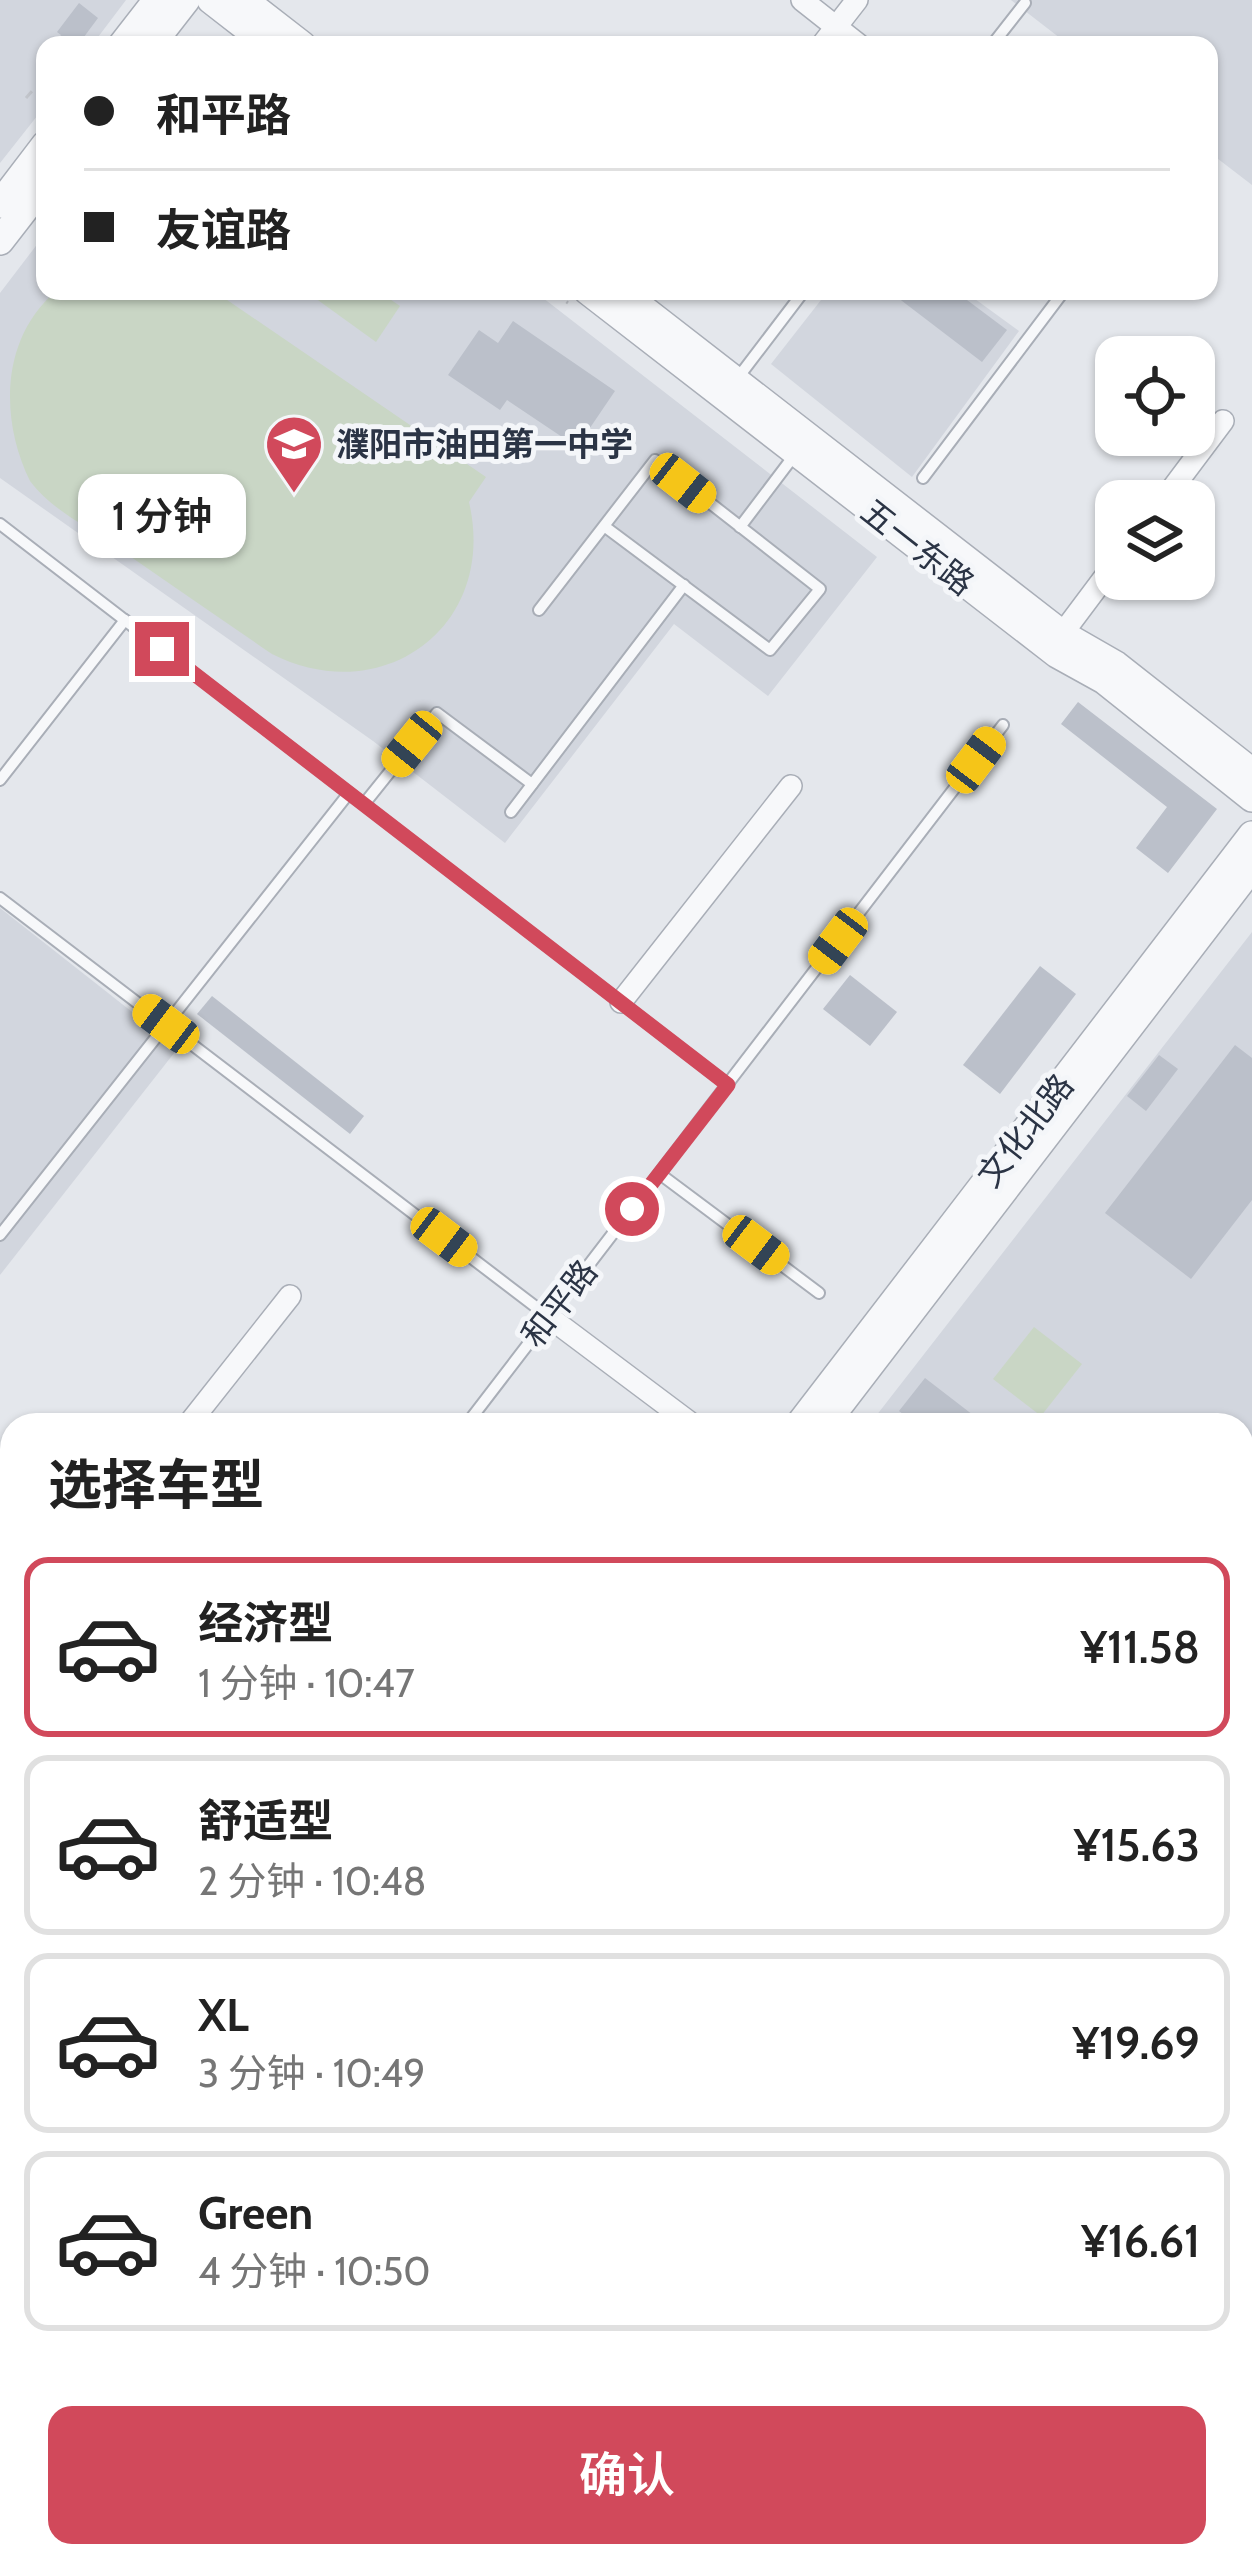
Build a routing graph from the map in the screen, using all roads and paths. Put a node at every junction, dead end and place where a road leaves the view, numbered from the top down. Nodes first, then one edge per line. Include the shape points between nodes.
1 (157, 0) edge
2 (186, 0) edge
3 (211, 0) edge
4 (244, 0) edge
5 (802, 0) edge
6 (857, 0) edge
7 (1025, 3) edge
8 (129, 36) edge
9 (158, 36) edge
10 (257, 36) edge
11 (290, 36) edge
12 (829, 36) edge
13 (999, 36) edge
14 (36, 86) edge
15 (26, 98) dead end
16 (36, 157) edge
17 (36, 195) edge
18 (0, 204) edge
19 (0, 242) edge
20 (601, 300) edge
21 (630, 300) edge
22 (797, 300) edge
23 (1057, 300) edge
24 (729, 388) junction
25 (1223, 422) dead end
26 (796, 452) junction
27 (923, 478) dead end
28 (1178, 480) edge
29 (0, 524) edge
30 (604, 526) junction
31 (740, 527) junction
32 (684, 585) junction
33 (1095, 590) edge
34 (539, 610) dead end
35 (125, 620) junction
36 (1062, 634) junction
37 (1003, 724) dead end
38 (1252, 772) edge
39 (0, 780) edge
40 (532, 784) junction
41 (790, 786) dead end
42 (349, 793) junction
43 (1252, 798) edge
44 (364, 804) junction
45 (511, 812) dead end
46 (1252, 835) edge
47 (1252, 867) edge
48 (0, 898) edge
49 (621, 1002) junction
50 (166, 1024) junction
51 (728, 1085) junction
52 (660, 1174) junction
53 (0, 1235) edge
54 (820, 1293) dead end
55 (290, 1296) dead end
56 (549, 1317) junction
57 (197, 1413) edge
58 (475, 1413) edge
59 (677, 1413) edge
60 (808, 1413) edge
61 (833, 1413) edge

1 - 8 street
2 - 9 street
3 - 10 street
4 - 11 street
5 - 12 street
6 - 12 street
7 - 13 lane
14 - 15 path
16 - 18 street
17 - 19 street
20 - 24 street, 五一东路
21 - 24 street, 五一东路
22 - 24 lane
23 - 27 lane
24 - 26 street, 五一东路
24 - 36 street, 五一东路
25 - 28 street
26 - 31 lane
26 - 43 street, 五一东路
29 - 35 lane
30 - 31 lane via 655,460
30 - 32 lane
30 - 34 lane
31 - 32 lane via 820,589 770,650
32 - 40 lane
33 - 36 street
35 - 39 lane
35 - 42 lane
36 - 38 street, 五一东路 via 1116,665
37 - 51 lane, 和平路
40 - 44 lane via 437,713
40 - 45 lane
41 - 49 street
42 - 44 lane
42 - 50 lane
44 - 49 lane
46 - 60 street, 文化北路
47 - 61 street, 文化北路
48 - 50 lane
49 - 51 lane
50 - 53 lane
50 - 56 lane
51 - 52 lane, 和平路
52 - 54 lane
52 - 56 lane, 和平路
55 - 57 street
56 - 58 lane, 和平路
56 - 59 street

